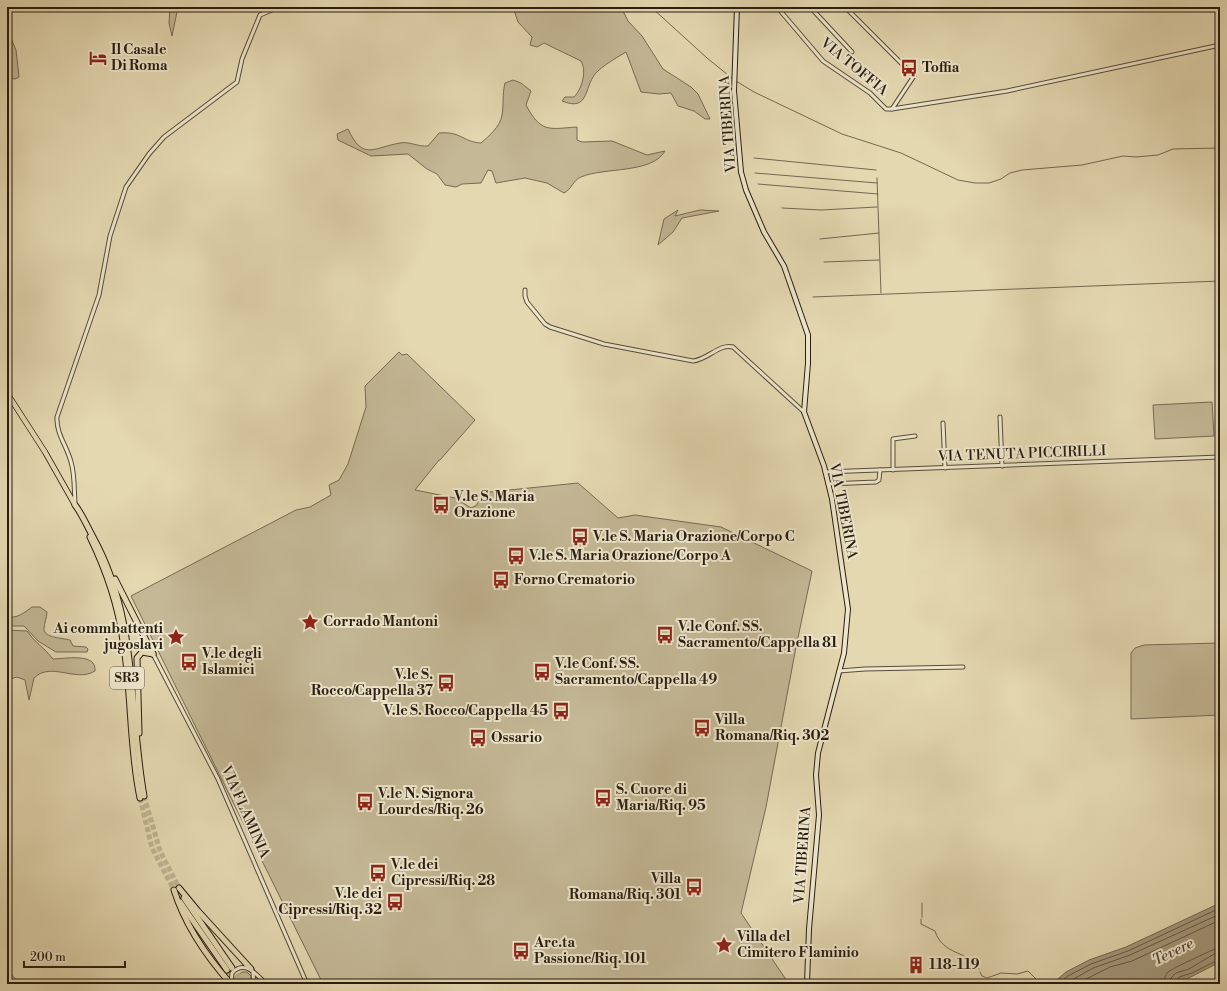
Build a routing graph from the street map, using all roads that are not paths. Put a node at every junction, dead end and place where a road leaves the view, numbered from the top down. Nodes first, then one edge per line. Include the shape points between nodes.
1 (279, 7) edge
2 (737, 7) edge
3 (777, 7) edge
4 (810, 7) edge
5 (845, 7) edge
6 (1220, 45) edge
7 (852, 52) dead end
8 (892, 109) junction
9 (525, 290) dead end
10 (7, 393) edge
11 (804, 412) junction
12 (1000, 417) dead end
13 (943, 423) dead end
14 (915, 436) dead end
15 (1220, 457) edge
16 (1002, 466) junction
17 (945, 468) junction
18 (880, 470) junction
19 (893, 470) junction
20 (825, 472) junction
21 (828, 484) junction
22 (75, 505) junction
23 (107, 565) junction
24 (153, 654) junction
25 (963, 667) dead end
26 (839, 671) junction
27 (137, 743) junction
28 (251, 969) junction
29 (231, 984) edge
30 (254, 984) edge
31 (266, 984) edge
32 (307, 984) edge
33 (807, 984) edge

1 - 22 street via 260,15 242,59 237,82 164,137 149,154 122,196 110,236 99,295 57,417 59,435 73,468
2 - 11 main road, VIA TIBERINA via 734,83 741,172 770,246 784,266 808,335
3 - 8 street, VIA TOFFIA via 823,60 870,93 886,108
4 - 7 street
5 - 8 street, VIA TOFFIA via 914,76
6 - 8 street via 1007,91
9 - 11 street via 527,302 546,325 597,342 694,362 724,347 733,347
10 - 22 main road, SR3
11 - 20 main road, VIA TIBERINA
12 - 16 street
13 - 17 street
14 - 19 street via 893,438
15 - 16 street, VIA TENUTA PICCIRILLI
16 - 17 street, VIA TENUTA PICCIRILLI
17 - 19 street, VIA TENUTA PICCIRILLI
18 - 19 street, VIA TENUTA PICCIRILLI
18 - 20 street, VIA TENUTA PICCIRILLI
18 - 21 street via 876,482
20 - 21 main road, VIA TIBERINA
21 - 26 main road, VIA TIBERINA via 848,609 846,642
22 - 23 highway, SR3
22 - 27 highway, SR3 via 104,567 116,605 124,642 132,743 142,797
23 - 24 highway
23 - 27 highway, SR3 via 126,628
24 - 27 highway via 142,652 137,658
24 - 32 street, VIA FLAMINIA via 218,779
25 - 26 street
26 - 33 main road, VIA TIBERINA via 818,753 816,775 819,815 809,921
28 - 29 street via 235,970 231,976
28 - 29 highway via 179,888 230,969 186,911 174,890 181,912 190,928
28 - 30 street via 255,977
28 - 31 street

